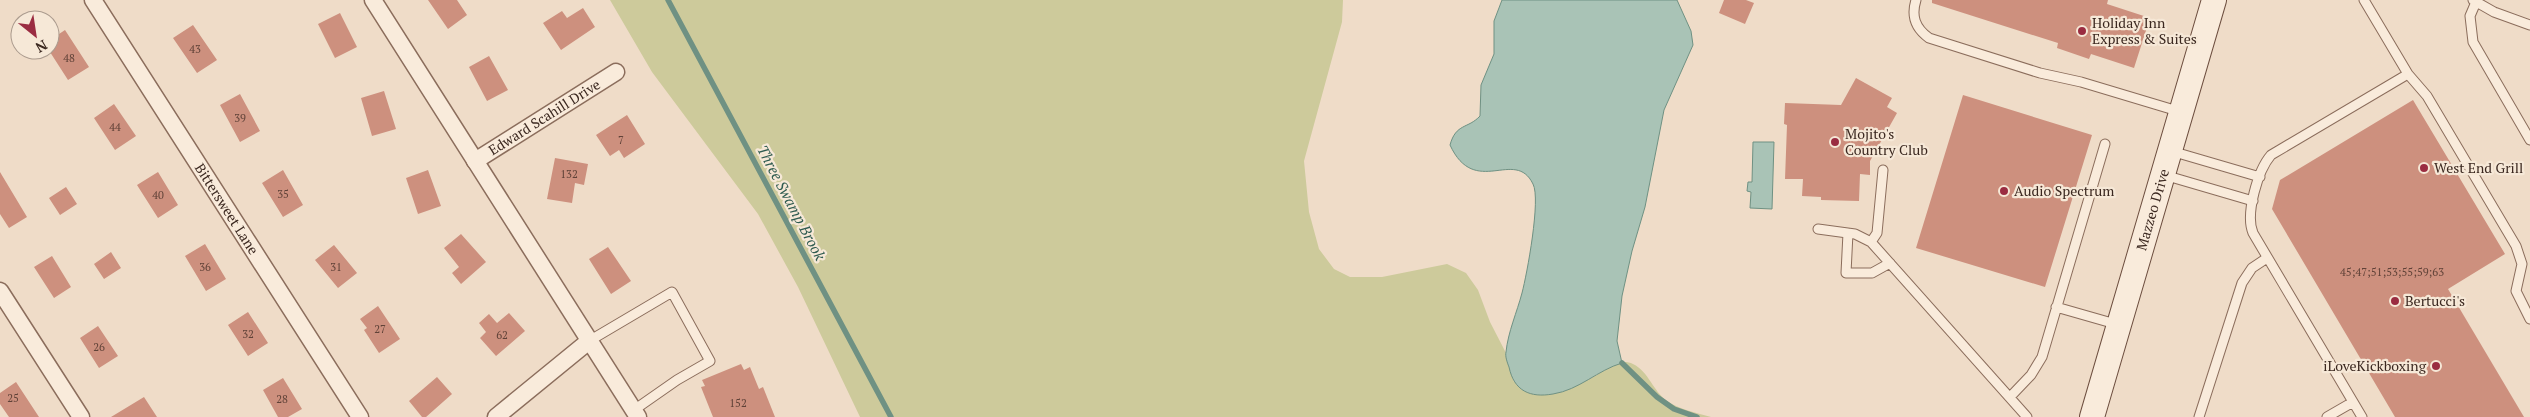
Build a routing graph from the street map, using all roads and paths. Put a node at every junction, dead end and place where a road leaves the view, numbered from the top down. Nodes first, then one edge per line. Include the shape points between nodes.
1 (93, 0) edge
2 (373, 0) edge
3 (1916, 0) edge
4 (2364, 0) edge
5 (2215, 1) edge
6 (2474, 1) edge
7 (2530, 25) edge
8 (616, 72) dead end
9 (2408, 74) junction
10 (2182, 112) junction
11 (2530, 140) edge
12 (2105, 144) dead end
13 (2170, 151) junction
14 (475, 161) junction
15 (1883, 170) dead end
16 (2163, 175) junction
17 (2260, 177) junction
18 (2253, 201) junction
19 (1818, 229) dead end
20 (1848, 233) junction
21 (1871, 242) junction
22 (2267, 258) junction
23 (1890, 263) junction
24 (0, 291) edge
25 (2056, 307) junction
26 (2530, 319) edge
27 (2119, 325) junction
28 (589, 341) junction
29 (2010, 397) junction
30 (2352, 402) junction
31 (636, 413) edge
32 (81, 417) edge
33 (360, 417) edge
34 (496, 417) edge
35 (2027, 417) edge
36 (2092, 417) edge
37 (2199, 417) edge
38 (2327, 417) edge
39 (2362, 417) edge

1 - 33 street, Bittersweet Lane
2 - 14 street
3 - 10 lane via 1914,18 1922,33 1929,38
4 - 9 lane
5 - 10 main road, Mazzeo Drive
6 - 7 lane
6 - 11 lane via 2470,16 2472,42
8 - 14 street, Edward Scahill Drive
9 - 17 lane via 2274,154 2265,163
9 - 26 lane via 2427,96 2516,246 2522,264 2516,285 2517,296
10 - 13 main road, Mazzeo Drive
12 - 25 lane
13 - 16 main road, Mazzeo Drive
13 - 17 lane
14 - 28 street
15 - 21 lane via 1877,233
16 - 18 lane
16 - 27 main road, Mazzeo Drive
17 - 18 lane
18 - 22 lane via 2250,226
19 - 20 lane
20 - 21 lane
20 - 23 lane via 1846,273 1872,272
21 - 23 lane
22 - 30 lane
22 - 37 lane via 2252,268 2242,283
23 - 29 lane
24 - 32 street
25 - 27 lane
25 - 29 lane via 2040,361
27 - 36 main road, Mazzeo Drive
28 - 31 street
28 - 31 lane via 672,292 710,361 676,380
28 - 34 street
29 - 35 lane
30 - 38 lane
30 - 39 lane

